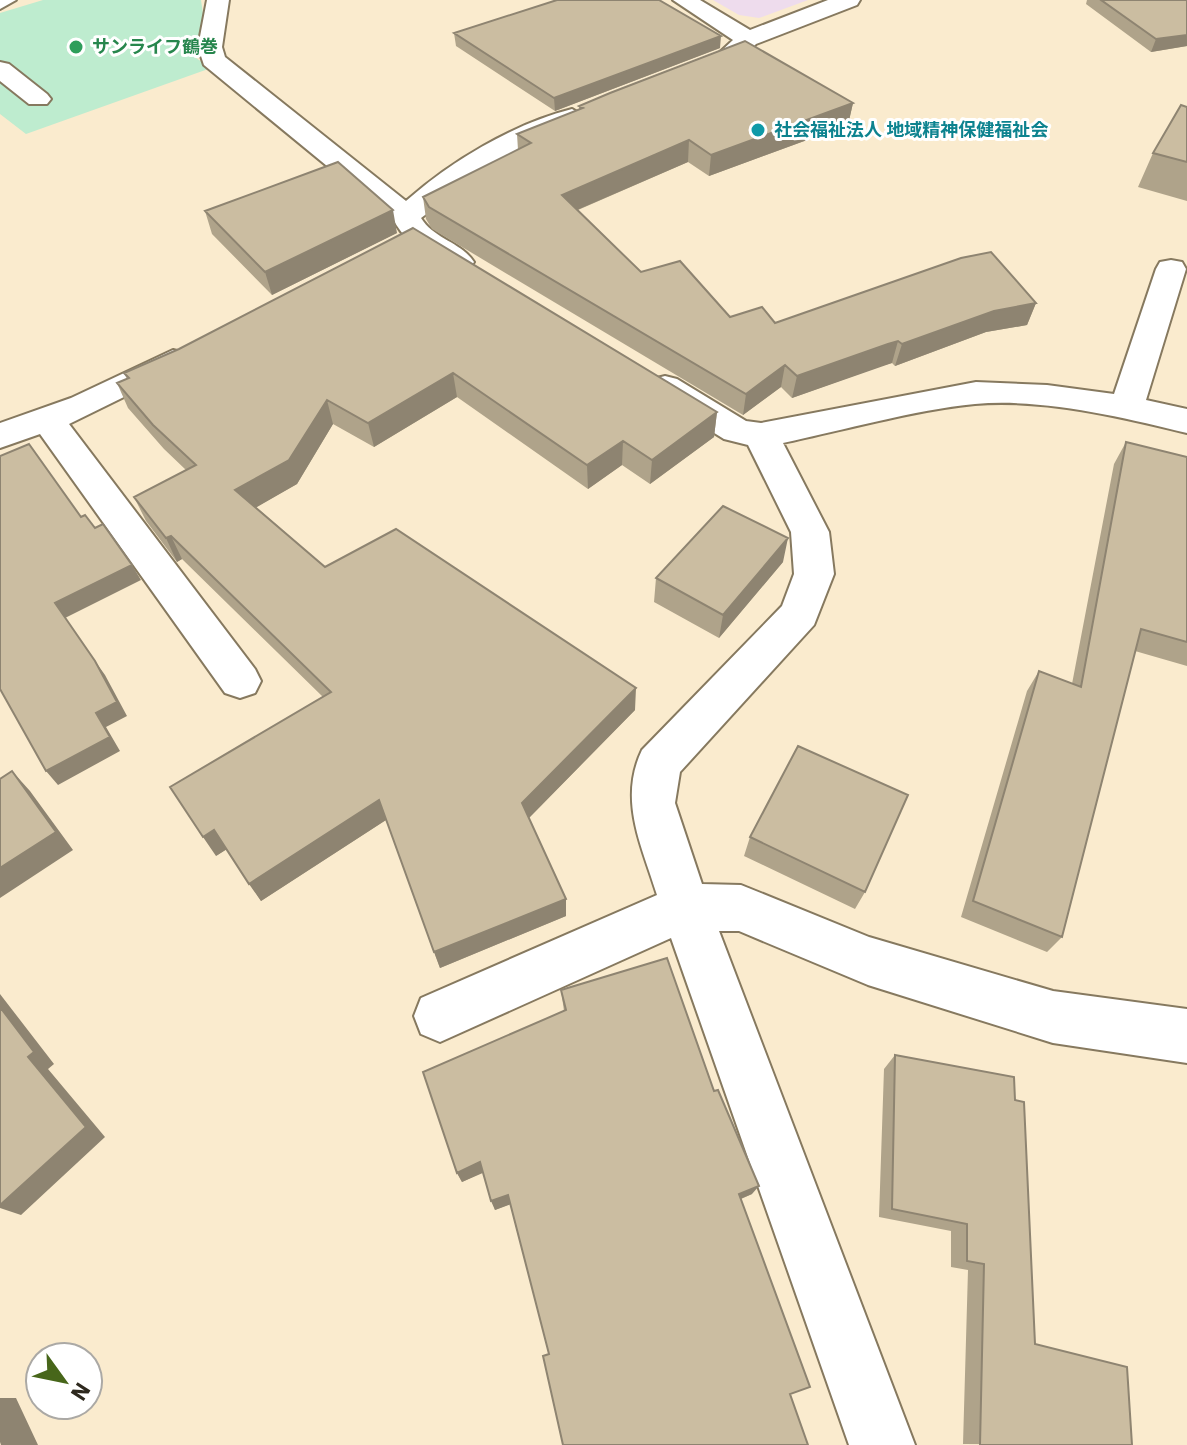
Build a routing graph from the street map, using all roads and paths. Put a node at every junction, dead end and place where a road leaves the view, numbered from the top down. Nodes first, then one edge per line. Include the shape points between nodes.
1 (218, 0) edge
2 (684, 0) edge
3 (849, 0) edge
4 (748, 39) junction
5 (0, 69) edge
6 (670, 80) edge
7 (38, 99) dead end
8 (599, 107) edge
9 (406, 234) junction
10 (1171, 269) dead end
11 (484, 277) edge
12 (207, 344) edge
13 (644, 374) edge
14 (1127, 407) junction
15 (47, 419) junction
16 (1187, 421) edge
17 (761, 435) junction
18 (0, 436) edge
19 (240, 681) dead end
20 (685, 907) junction
21 (440, 1016) dead end
22 (1187, 1036) edge
23 (882, 1445) edge

1 - 9 street via 210,47 213,60
2 - 4 street
3 - 4 street
4 - 6 street via 727,59
5 - 7 street
8 - 9 street via 490,156 427,196
9 - 11 street
10 - 14 street
12 - 15 street
13 - 17 street via 737,431
14 - 16 street
14 - 17 street via 976,393
15 - 18 street
15 - 19 street
17 - 20 street via 810,532 814,574 800,614 658,764 652,803
20 - 21 street
20 - 22 street via 741,908 868,961 1053,1017
20 - 23 street

